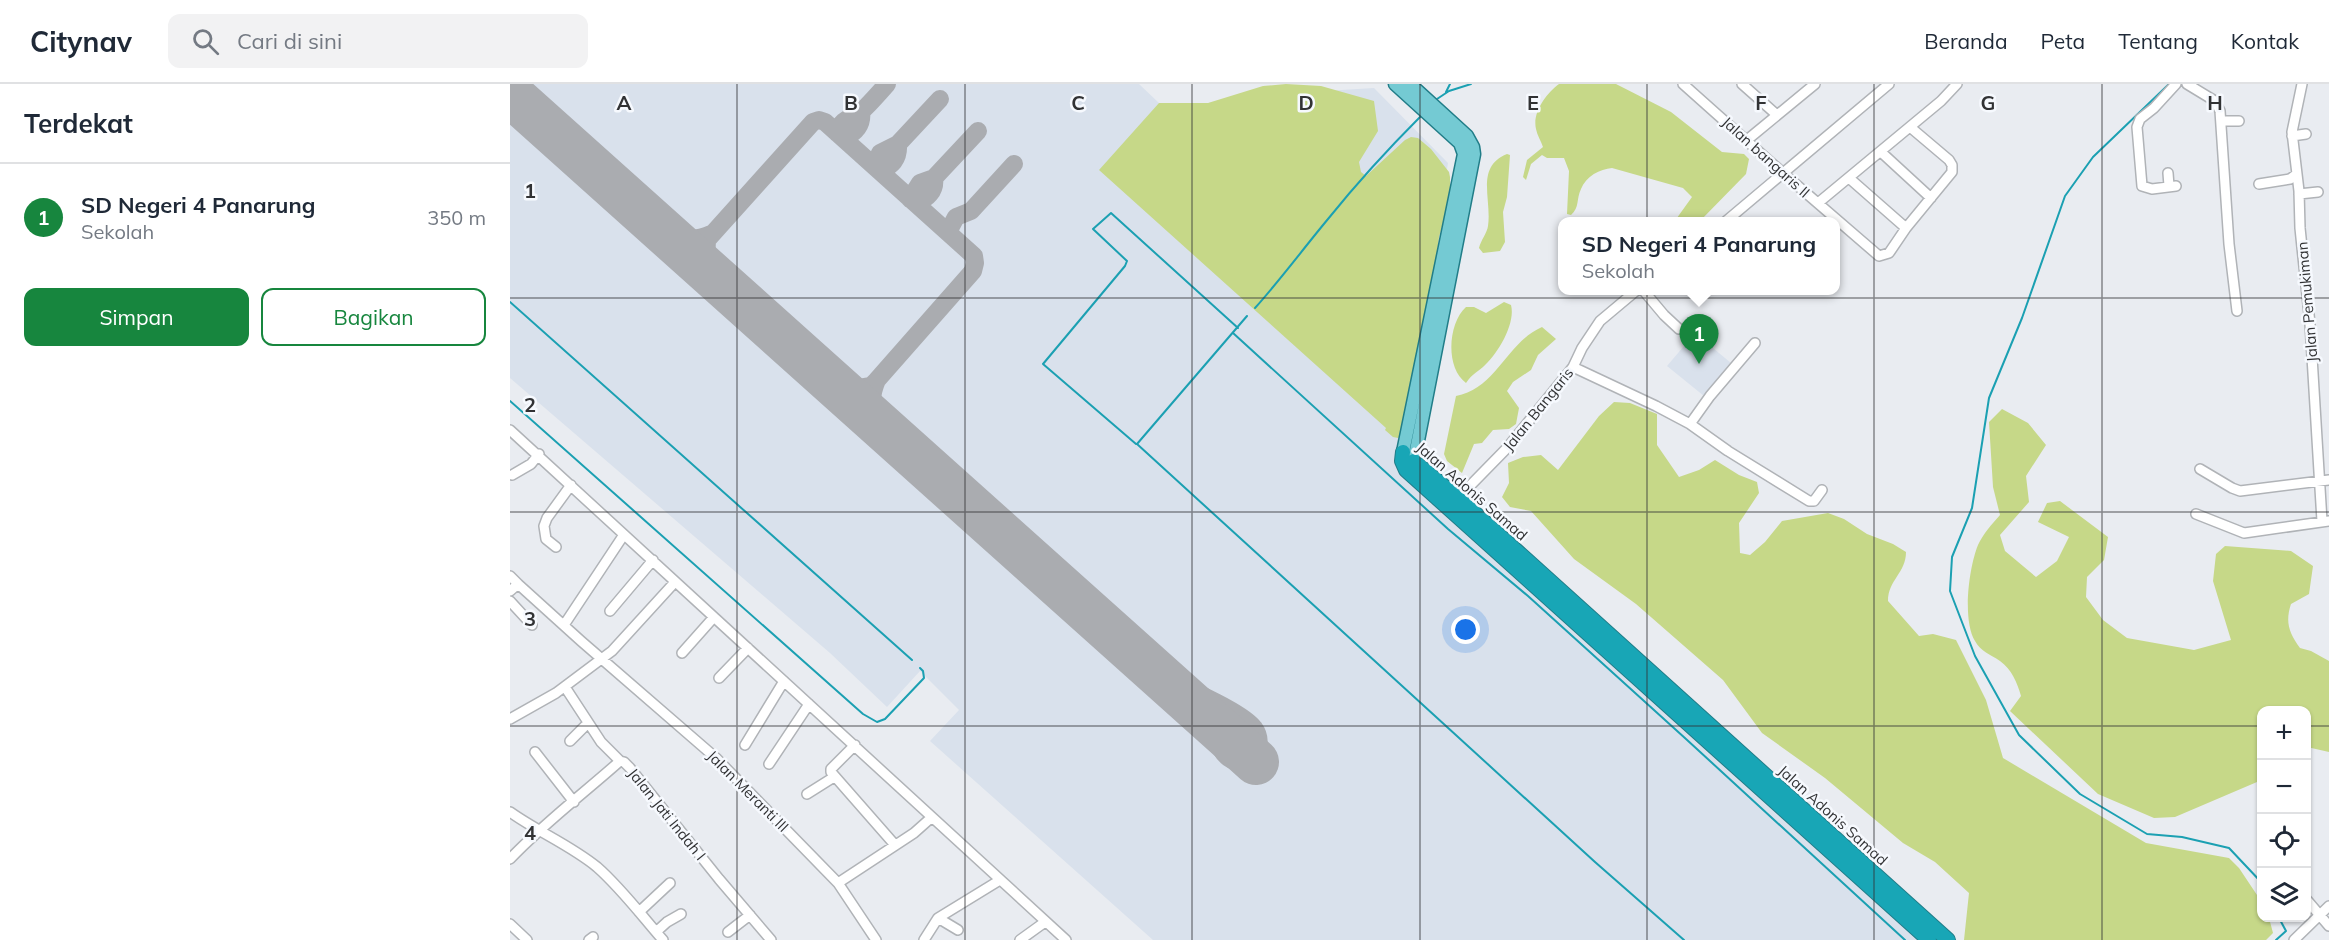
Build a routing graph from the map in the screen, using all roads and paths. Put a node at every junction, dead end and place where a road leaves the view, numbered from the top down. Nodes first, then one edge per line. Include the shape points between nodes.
1 (1395, 84) edge
2 (1410, 84) edge
3 (1742, 84) edge
4 (1798, 84) edge
5 (1815, 84) edge
6 (1889, 84) edge
7 (1957, 84) edge
8 (2176, 84) edge
9 (2187, 84) edge
10 (2302, 84) edge
11 (1688, 85) edge
12 (1806, 91) junction
13 (1420, 100) junction
14 (1430, 109) junction
15 (1777, 115) junction
16 (2222, 121) junction
17 (2239, 121) dead end
18 (1910, 127) junction
19 (2306, 134) dead end
20 (2292, 136) junction
21 (1747, 140) junction
22 (1881, 152) junction
23 (2168, 173) dead end
24 (1784, 174) junction
25 (2297, 174) junction
26 (1850, 178) junction
27 (2259, 184) dead end
28 (2318, 192) dead end
29 (2299, 194) junction
30 (1931, 198) junction
31 (1818, 203) junction
32 (1731, 217) edge
33 (1834, 217) edge
34 (1840, 222) edge
35 (1906, 228) junction
36 (1632, 295) edge
37 (1647, 295) edge
38 (2237, 311) dead end
39 (1679, 329) dead end
40 (1755, 343) dead end
41 (1573, 367) junction
42 (1690, 424) junction
43 (510, 430) edge
44 (1403, 452) junction
45 (538, 454) junction
46 (1414, 461) junction
47 (2200, 469) dead end
48 (512, 475) dead end
49 (2325, 481) edge
50 (571, 485) junction
51 (1822, 490) dead end
52 (1458, 498) junction
53 (2196, 514) dead end
54 (2325, 521) edge
55 (623, 536) junction
56 (556, 548) dead end
57 (653, 560) junction
58 (510, 576) edge
59 (675, 582) junction
60 (518, 584) junction
61 (510, 591) edge
62 (1558, 598) junction
63 (510, 601) edge
64 (610, 611) dead end
65 (714, 617) junction
66 (532, 625) dead end
67 (564, 625) junction
68 (748, 648) junction
69 (682, 653) dead end
70 (602, 658) junction
71 (719, 678) dead end
72 (784, 681) junction
73 (565, 687) junction
74 (809, 704) junction
75 (510, 719) edge
76 (588, 723) junction
77 (570, 741) dead end
78 (745, 745) dead end
79 (855, 745) junction
80 (535, 752) dead end
81 (620, 761) junction
82 (769, 764) dead end
83 (834, 777) junction
84 (807, 794) dead end
85 (574, 802) junction
86 (510, 812) edge
87 (932, 817) junction
88 (537, 831) junction
89 (895, 845) junction
90 (510, 859) edge
91 (1000, 880) junction
92 (670, 883) dead end
93 (838, 883) junction
94 (2311, 904) edge
95 (2329, 906) edge
96 (639, 912) junction
97 (681, 914) dead end
98 (750, 915) junction
99 (2320, 915) junction
100 (938, 918) junction
101 (1045, 922) junction
102 (510, 924) edge
103 (2329, 926) edge
104 (958, 930) dead end
105 (656, 932) junction
106 (728, 932) dead end
107 (527, 940) edge
108 (663, 940) edge
109 (771, 940) edge
110 (876, 940) edge
111 (924, 940) edge
112 (1020, 940) edge
113 (1066, 940) edge
114 (1929, 940) edge
115 (1948, 940) edge
116 (2294, 940) edge

1 - 13 main road
2 - 13 main road
3 - 15 street
4 - 12 street
5 - 12 street
6 - 24 street
7 - 18 street
8 - 23 street via 2140,119 2136,131 2142,186 2172,186
9 - 16 street via 2215,101
10 - 20 street, Jalan Pemukiman
11 - 21 street, Jalan bangaris II
12 - 15 street
13 - 14 main road
14 - 44 main road via 1461,143 1464,154
14 - 46 main road via 1467,136 1474,153
15 - 21 street
16 - 17 street
16 - 38 street
18 - 22 street
18 - 30 street, Jalan bangaris II via 1952,165 1952,172
19 - 20 street
20 - 25 street, Jalan Pemukiman
21 - 24 street, Jalan bangaris II
22 - 26 street
22 - 30 street
24 - 31 street, Jalan bangaris II
24 - 32 street
25 - 27 street via 2290,179
25 - 29 street, Jalan Pemukiman
26 - 31 street
26 - 35 street
28 - 29 street
29 - 49 street, Jalan Pemukiman
30 - 35 street, Jalan bangaris II
31 - 33 street, Jalan bangaris II
34 - 35 street, Jalan bangaris II via 1880,256 1889,253
36 - 41 street, Jalan Bangaris via 1600,321
37 - 39 street
40 - 42 street
41 - 42 street
41 - 52 street, Jalan Bangaris via 1506,448
42 - 51 street via 1809,501 1814,501
43 - 45 street
44 - 46 main road, Jalan Adonis Samad
44 - 62 highway, Jalan Adonis Samad via 1406,470
45 - 48 street via 531,464
45 - 50 street
46 - 52 highway, Jalan Adonis Samad
47 - 49 street via 2240,491
49 - 54 street, Jalan Pemukiman
50 - 55 street
50 - 56 street via 545,521 546,539
52 - 62 highway, Jalan Adonis Samad
53 - 54 street via 2244,533
55 - 57 street
55 - 67 street
57 - 59 street
57 - 64 street
58 - 60 street, Jalan Meranti III
59 - 65 street
59 - 70 street
60 - 61 street
60 - 67 street, Jalan Meranti III
62 - 114 highway, Jalan Adonis Samad
62 - 115 highway, Jalan Adonis Samad
63 - 66 street
65 - 68 street
65 - 69 street
67 - 70 street, Jalan Meranti III
68 - 71 street
68 - 72 street
70 - 73 street
70 - 93 street, Jalan Meranti III via 716,758
72 - 74 street
72 - 78 street
73 - 75 street
73 - 76 street, Jalan Jati Indah I
74 - 79 street
74 - 82 street
76 - 77 street
76 - 81 street, Jalan Jati Indah I
79 - 83 street via 831,769
79 - 87 street
80 - 85 street
81 - 85 street
81 - 98 street, Jalan Jati Indah I via 655,797
83 - 84 street
83 - 89 street
85 - 88 street
86 - 88 street
87 - 89 street
87 - 91 street
88 - 90 street
88 - 96 street via 598,868
89 - 93 street
91 - 100 street
91 - 101 street
92 - 96 street
93 - 110 street, Jalan Meranti III
94 - 99 street
95 - 99 street
96 - 105 street
97 - 105 street
98 - 106 street
98 - 109 street, Jalan Jati Indah I
99 - 103 street
99 - 116 street
100 - 104 street
100 - 111 street
101 - 112 street
101 - 113 street
102 - 107 street
105 - 108 street

